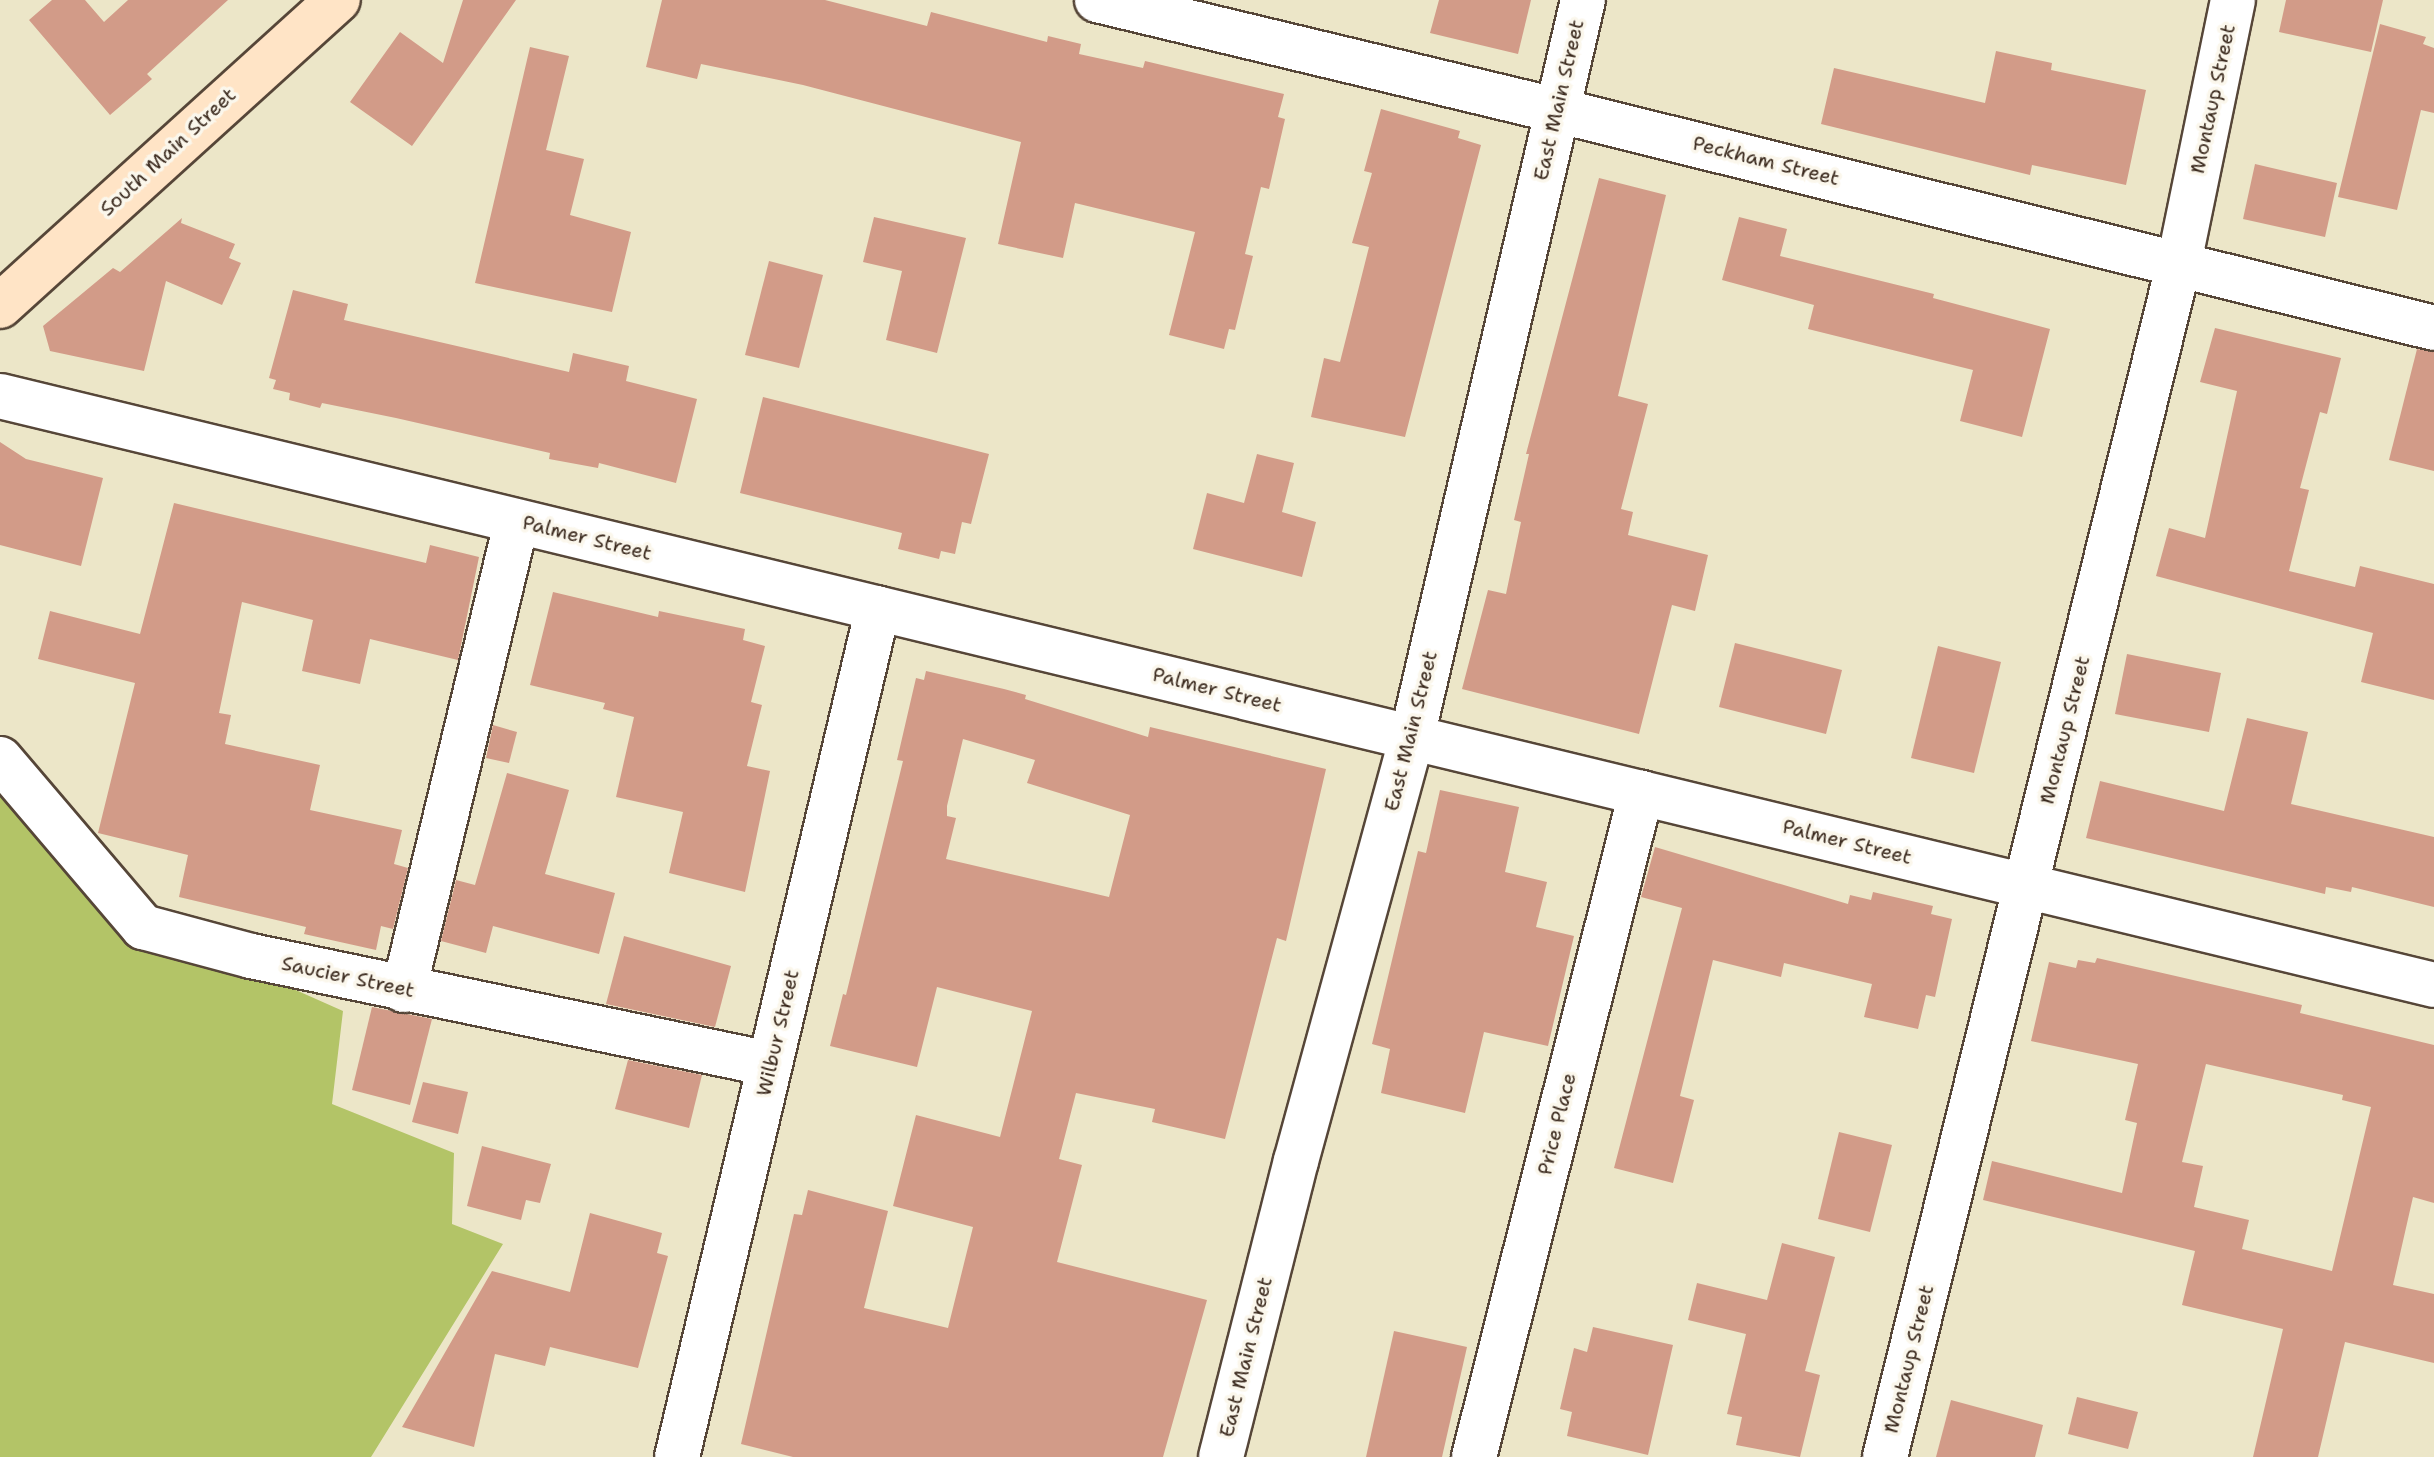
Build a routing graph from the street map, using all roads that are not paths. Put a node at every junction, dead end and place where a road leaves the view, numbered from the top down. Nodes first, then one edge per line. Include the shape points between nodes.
1 (1097, 0) edge
2 (1583, 0) edge
3 (2233, 0) edge
4 (319, 5) edge
5 (1556, 110) junction
6 (2179, 263) junction
7 (0, 306) edge
8 (2434, 328) edge
9 (0, 396) edge
10 (517, 521) junction
11 (878, 608) junction
12 (1412, 737) junction
13 (0, 759) edge
14 (1641, 793) junction
15 (2026, 886) junction
16 (2434, 985) edge
17 (404, 990) junction
18 (770, 1064) junction
19 (677, 1457) edge
20 (1221, 1457) edge
21 (1474, 1457) edge
22 (1885, 1457) edge

1 - 5 street, Peckham Street
2 - 5 street, East Main Street
3 - 6 street, Montaup Street
4 - 7 main road, South Main Street
5 - 6 street, Peckham Street
5 - 12 street, East Main Street
6 - 8 street, Peckham Street
6 - 15 street, Montaup Street
9 - 10 street, Palmer Street
10 - 11 street, Palmer Street
10 - 17 street
11 - 12 street, Palmer Street
11 - 18 street, Wilbur Street
12 - 14 street, Palmer Street
12 - 20 street, East Main Street
13 - 17 street, Saucier Street via 143,927
14 - 15 street, Palmer Street
14 - 21 street, Price Place
15 - 16 street, Palmer Street
15 - 22 street, Montaup Street
17 - 18 street, Saucier Street
18 - 19 street, Wilbur Street

